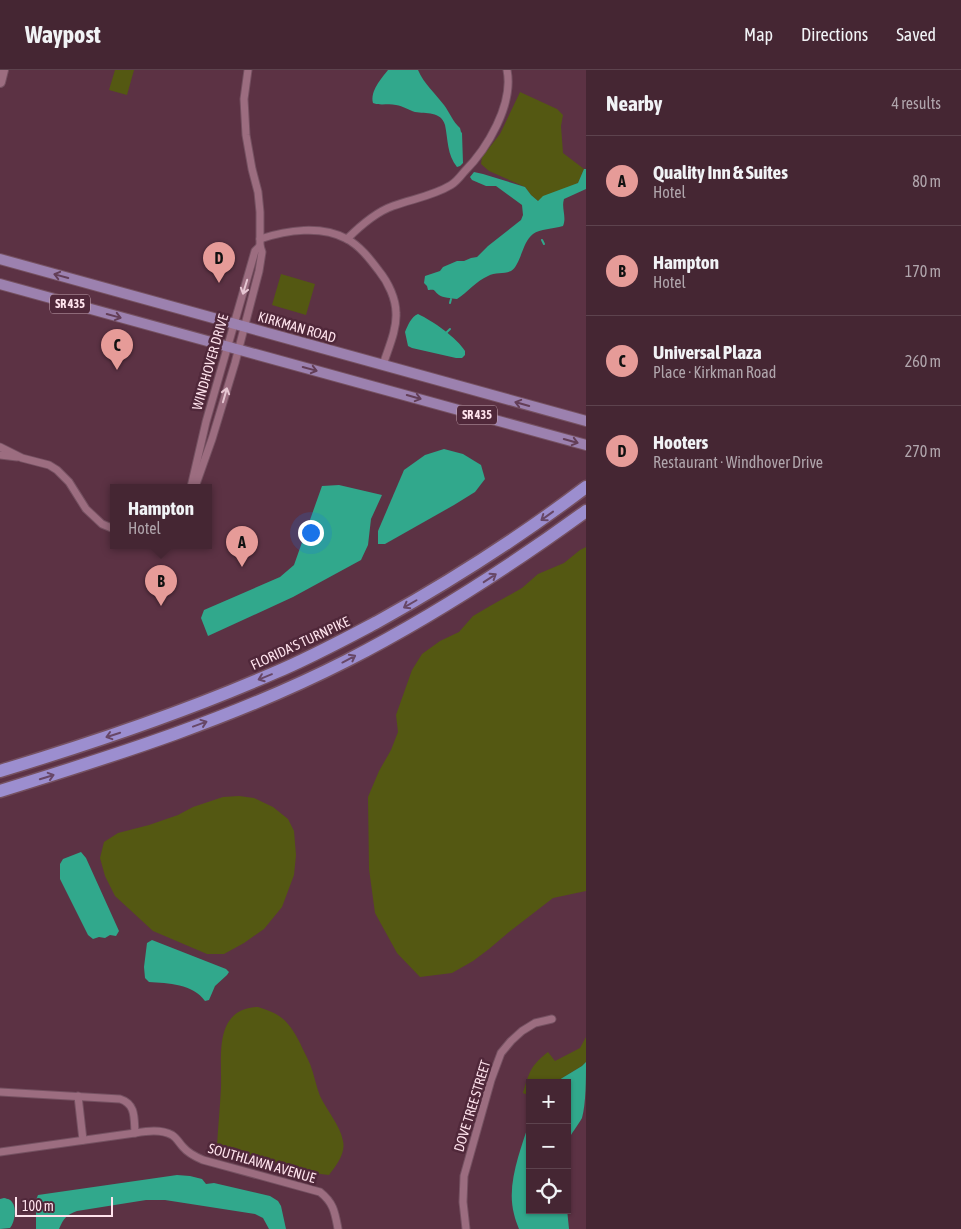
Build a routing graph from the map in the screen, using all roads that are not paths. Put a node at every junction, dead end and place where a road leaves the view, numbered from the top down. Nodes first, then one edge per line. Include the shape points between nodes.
1 (4, 70) edge
2 (248, 70) edge
3 (506, 70) edge
4 (0, 82) edge
5 (347, 239) junction
6 (260, 242) junction
7 (0, 259) edge
8 (0, 284) edge
9 (239, 325) junction
10 (227, 347) junction
11 (238, 350) junction
12 (383, 365) junction
13 (586, 422) edge
14 (203, 436) junction
15 (212, 438) junction
16 (586, 445) edge
17 (0, 447) edge
18 (0, 455) edge
19 (22, 458) junction
20 (192, 484) edge
21 (196, 484) edge
22 (586, 488) edge
23 (586, 512) edge
24 (110, 527) edge
25 (0, 771) edge
26 (0, 792) edge
27 (552, 1019) dead end
28 (0, 1092) edge
29 (78, 1096) junction
30 (135, 1132) junction
31 (83, 1140) junction
32 (0, 1152) edge
33 (338, 1229) edge
34 (466, 1229) edge

1 - 4 main road
2 - 6 street, WINDHOVER DRIVE via 244,99 246,135 258,192
3 - 5 street via 507,98 493,132 472,164 453,184 391,206
5 - 6 street via 330,232 308,230 271,235
5 - 12 street via 368,256 393,296 396,318
6 - 9 street, WINDHOVER DRIVE via 261,261
9 -> 7 main road, KIRKMAN ROAD / SR 435
8 -> 10 main road, SR 435
9 - 10 street, WINDHOVER DRIVE
9 - 11 street, WINDHOVER DRIVE
9 - 12 main road, KIRKMAN ROAD / SR 435
10 - 11 main road, SR 435
10 - 14 street, WINDHOVER DRIVE
15 -> 11 street, WINDHOVER DRIVE
11 -> 16 main road, SR 435
13 -> 12 main road, KIRKMAN ROAD / SR 435
14 - 15 street
14 - 20 street, WINDHOVER DRIVE
15 - 21 street, WINDHOVER DRIVE
17 - 19 street
18 - 19 street
19 - 24 street via 57,470 69,482 86,510
22 -> 25 highway, FLORIDA'S TURNPIKE via 464,571 337,644 200,704
26 -> 23 highway via 208,722 346,661 475,588
27 - 34 street, DOVE TREE STREET via 522,1031 501,1053 464,1176
28 - 29 street
29 - 30 street via 127,1101 133,1110
29 - 31 street
30 - 31 street, SOUTHLAWN AVENUE
30 - 33 street, SOUTHLAWN AVENUE via 167,1133 173,1135 188,1152 203,1160 320,1192 332,1204
31 - 32 street, SOUTHLAWN AVENUE

